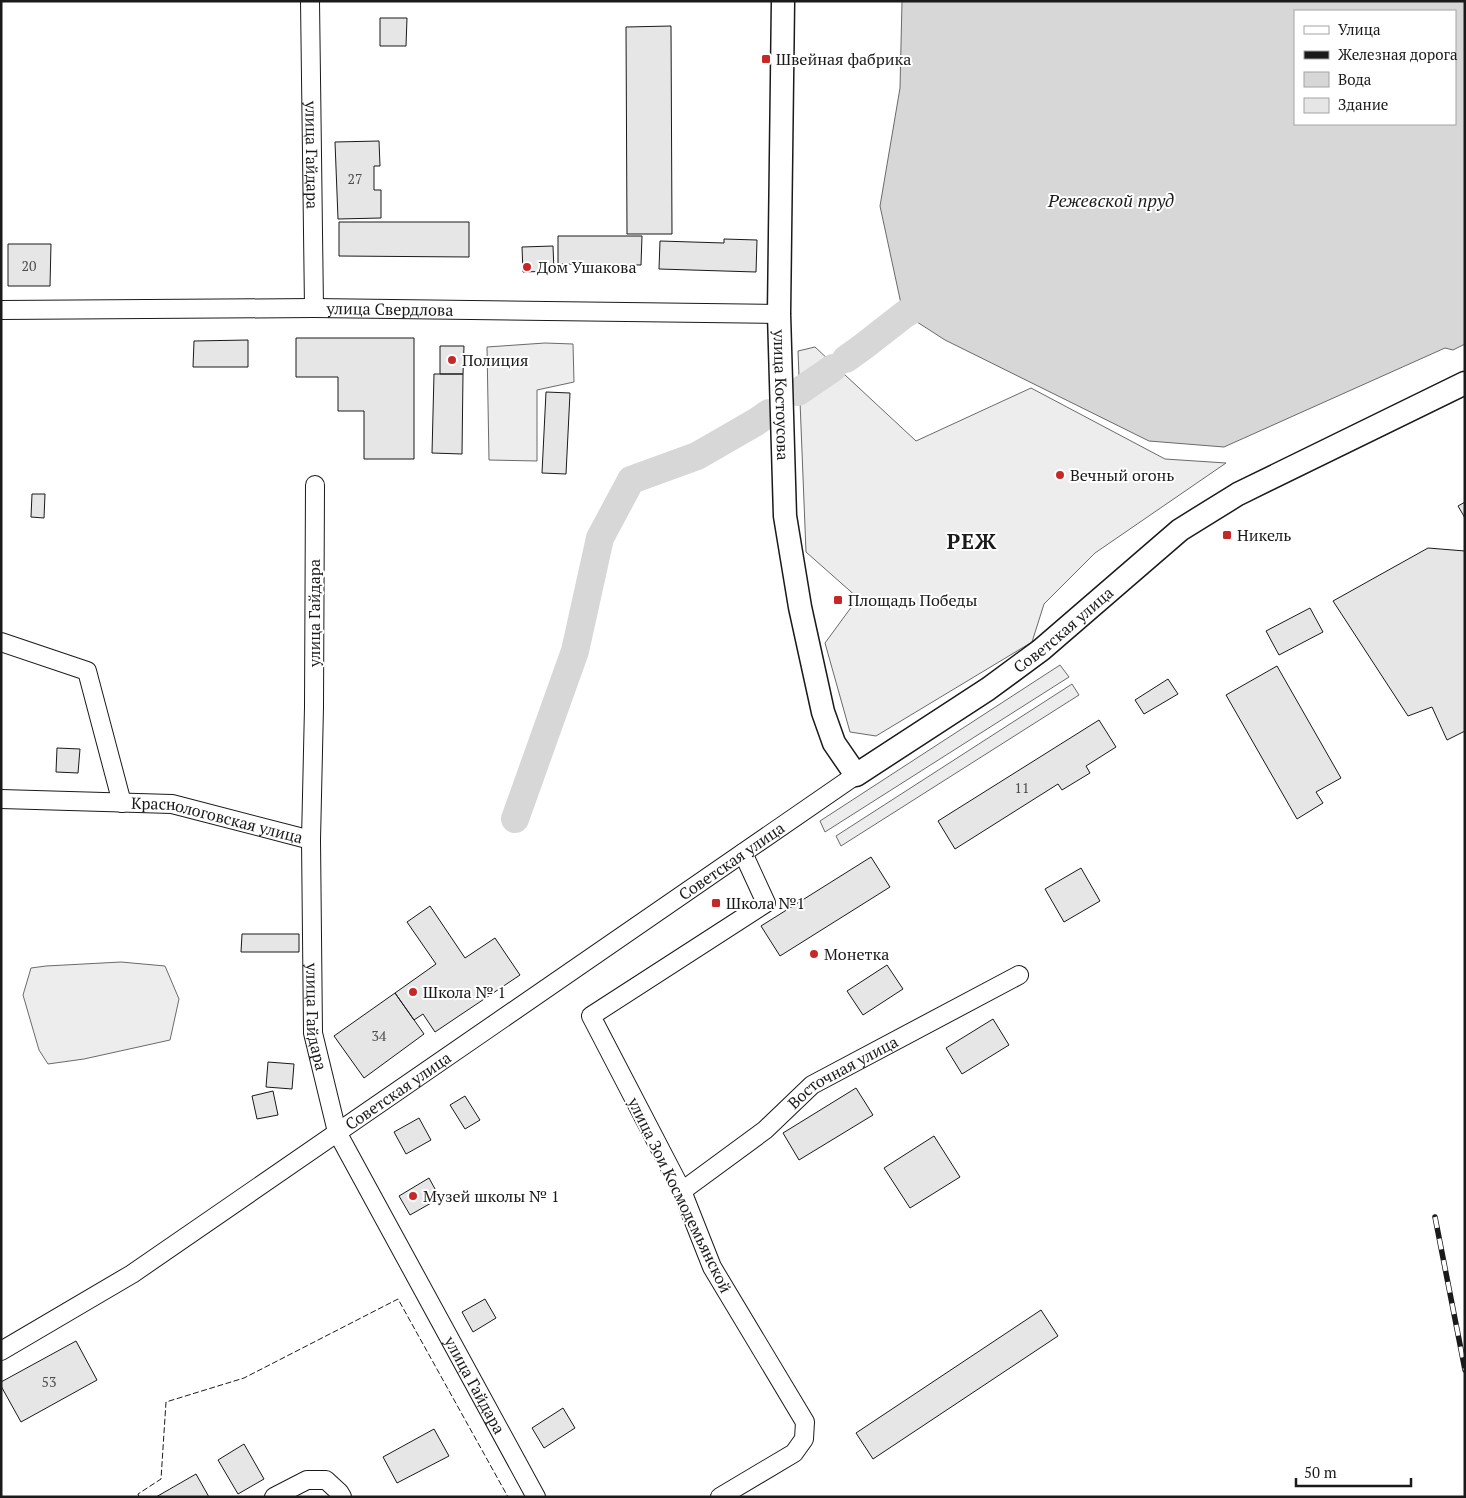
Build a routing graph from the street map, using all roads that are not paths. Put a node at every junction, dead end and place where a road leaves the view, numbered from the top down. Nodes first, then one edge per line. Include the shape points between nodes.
1 (310, 1) edge
2 (783, 1) edge
3 (314, 308) junction
4 (1, 310) edge
5 (779, 314) junction
6 (1465, 383) edge
7 (315, 485) dead end
8 (1, 642) edge
9 (856, 775) junction
10 (1, 799) edge
11 (122, 803) junction
12 (311, 840) junction
13 (743, 853) junction
14 (1019, 975) dead end
15 (337, 1132) junction
16 (682, 1191) junction
17 (1, 1351) edge
18 (274, 1497) edge
19 (342, 1497) edge
20 (536, 1497) edge
21 (720, 1497) edge

1 - 3 street, улица Гайдара
2 - 5 main road, улица Костоусова
3 - 4 street, улица Свердлова
3 - 5 street, улица Свердлова
5 - 9 main road, улица Костоусова via 785,516 800,607 823,712 834,743
6 - 9 main road, Советская улица via 1238,494 1188,525 1041,650 988,689
7 - 12 street, улица Гайдара
8 - 11 street, Краснологовская улица via 87,671
9 - 13 street, Советская улица
10 - 11 street, Краснологовская улица
11 - 12 street, Краснологовская улица via 172,804
12 - 15 street, улица Гайдара via 312,1033
13 - 15 street, Советская улица
13 - 16 street, улица Зои Космодемьянской via 766,904 591,1016
14 - 16 street, Восточная улица via 812,1086 765,1130
15 - 17 street, Советская улица via 132,1274
15 - 20 street, улица Гайдара
16 - 21 street, улица Зои Космодемьянской via 712,1267 805,1422 804,1439 794,1453
18 - 19 street via 307,1480 326,1480

